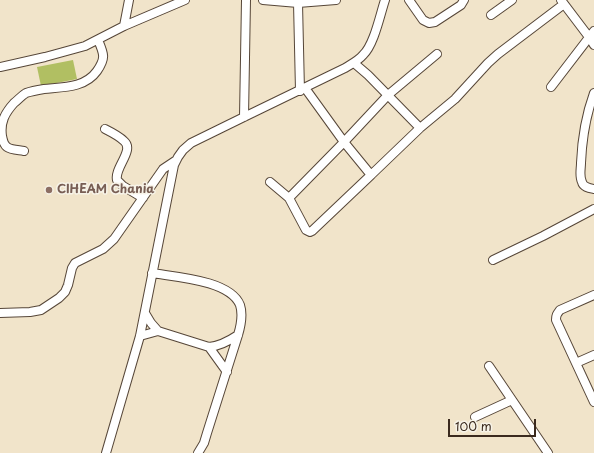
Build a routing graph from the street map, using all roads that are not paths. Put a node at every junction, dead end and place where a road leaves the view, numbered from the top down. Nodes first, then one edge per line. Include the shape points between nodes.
1 (129, 0) edge
2 (186, 0) edge
3 (246, 0) edge
4 (263, 0) edge
5 (336, 0) edge
6 (385, 0) edge
7 (409, 0) edge
8 (464, 0) edge
9 (512, 0) edge
10 (279, 1) edge
11 (563, 2) edge
12 (298, 3) junction
13 (491, 15) dead end
14 (124, 26) junction
15 (592, 34) edge
16 (98, 40) junction
17 (594, 45) edge
18 (437, 54) dead end
19 (354, 62) junction
20 (0, 67) edge
21 (550, 87) dead end
22 (302, 89) junction
23 (594, 93) edge
24 (388, 95) junction
25 (244, 117) junction
26 (420, 128) junction
27 (104, 129) dead end
28 (344, 142) junction
29 (4, 150) edge
30 (24, 151) dead end
31 (175, 161) junction
32 (372, 175) junction
33 (270, 182) dead end
34 (594, 189) edge
35 (143, 198) junction
36 (289, 198) junction
37 (594, 209) edge
38 (493, 260) dead end
39 (152, 273) junction
40 (594, 295) edge
41 (0, 313) edge
42 (145, 313) junction
43 (158, 331) junction
44 (238, 335) junction
45 (140, 336) junction
46 (209, 347) junction
47 (594, 354) edge
48 (576, 363) junction
49 (489, 366) dead end
50 (226, 372) junction
51 (512, 400) junction
52 (594, 402) edge
53 (475, 417) dead end
54 (106, 453) edge
55 (198, 453) edge
56 (548, 453) edge

1 - 14 street
2 - 14 street
3 - 25 street
4 - 10 street
5 - 12 street
6 - 19 street via 368,48 364,55
7 - 8 street via 423,20 435,22 461,5
9 - 13 street
10 - 12 street
11 - 15 street
11 - 26 street via 498,54 455,99
12 - 22 street
14 - 16 street
15 - 17 street
15 - 21 street
16 - 20 street via 45,57
16 - 29 street via 103,51 103,59 92,77 73,86 33,91 21,96 9,108 1,126
18 - 24 street
19 - 22 street
19 - 24 street
22 - 25 street
22 - 28 street
23 - 34 street via 585,126 580,177 585,186
24 - 26 street
24 - 28 street
25 - 31 street via 191,143
26 - 32 street
27 - 35 street via 125,141 127,145 128,150 117,173 117,180
28 - 32 street
28 - 36 street
29 - 30 street
31 - 35 street via 163,169
31 - 39 street
32 - 36 street via 312,231 306,230
33 - 36 street
35 - 41 street via 104,249 75,264 65,292 59,298 41,310
37 - 38 street
39 - 42 street
39 - 44 street via 195,279 228,292 236,298 240,306 242,320
40 - 48 street via 560,310 556,315
42 - 43 street
42 - 45 street
43 - 45 street
43 - 46 street
44 - 46 street
44 - 50 street
45 - 54 street
46 - 50 street
47 - 48 street
48 - 52 street
49 - 51 street
50 - 55 street via 208,433
51 - 53 street
51 - 56 street

